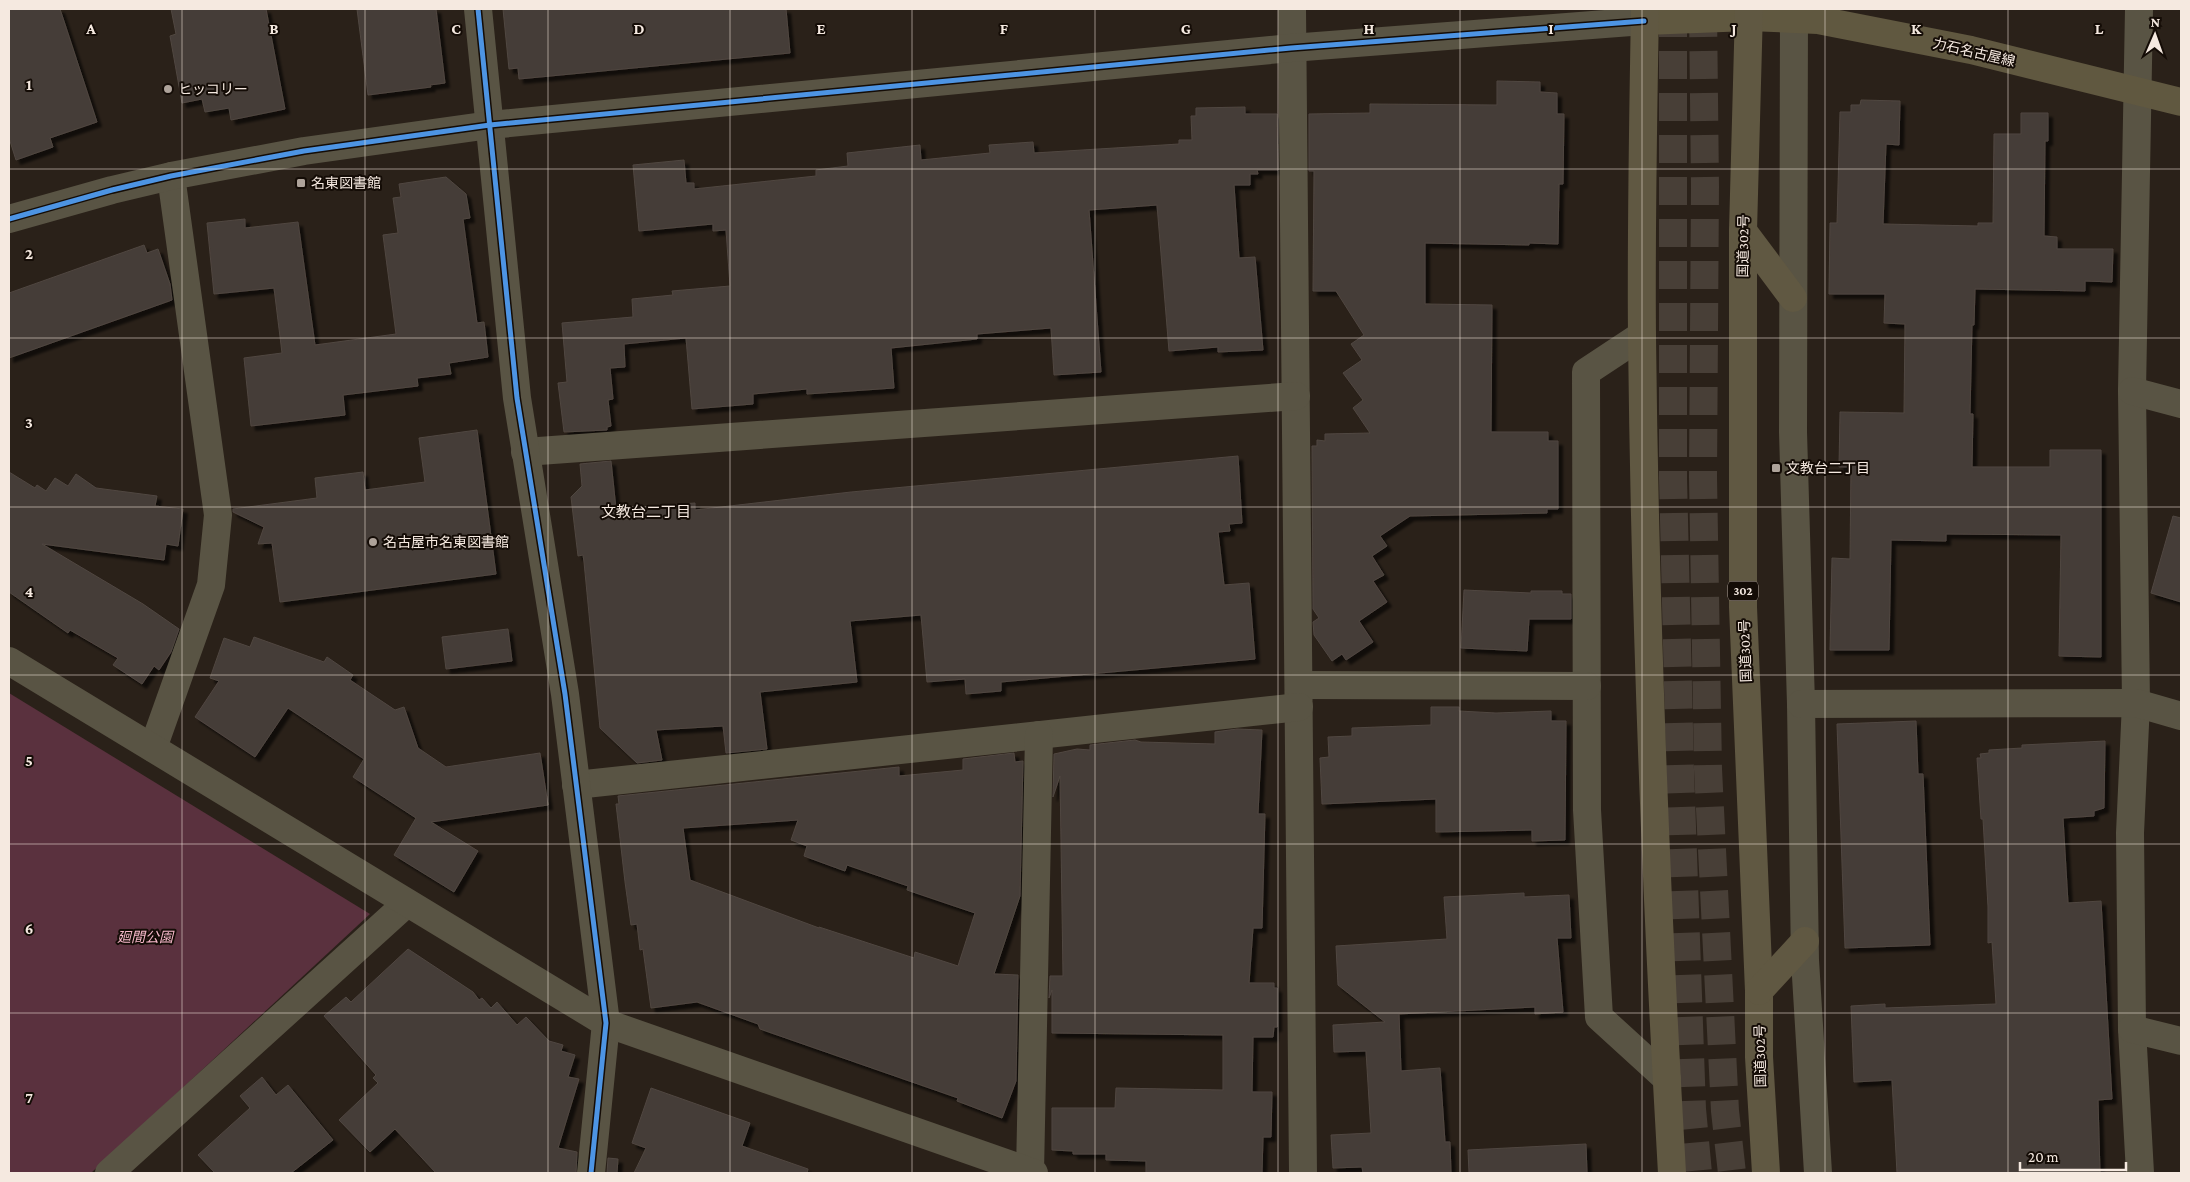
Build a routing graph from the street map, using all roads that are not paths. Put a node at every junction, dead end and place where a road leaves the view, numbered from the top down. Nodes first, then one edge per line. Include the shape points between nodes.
1 (478, 9) edge
2 (1292, 9) edge
3 (2139, 9) edge
4 (1749, 13) edge
5 (1794, 14) edge
6 (1645, 15) edge
7 (1291, 48) junction
8 (2138, 92) junction
9 (2181, 102) edge
10 (490, 125) junction
11 (171, 176) junction
12 (9, 219) edge
13 (1743, 231) junction
14 (1793, 298) junction
15 (1642, 335) junction
16 (2132, 391) junction
17 (1296, 396) junction
18 (2181, 404) edge
19 (525, 452) junction
20 (9, 661) edge
21 (1587, 686) junction
22 (1299, 696) junction
23 (2136, 703) junction
24 (1801, 704) junction
25 (2181, 716) edge
26 (1038, 735) junction
27 (153, 748) junction
28 (576, 785) junction
29 (407, 903) junction
30 (1805, 941) junction
31 (1759, 991) junction
32 (606, 1023) junction
33 (2132, 1029) junction
34 (2181, 1041) edge
35 (1667, 1079) junction
36 (1032, 1172) edge
37 (109, 1173) edge
38 (591, 1173) edge
39 (1304, 1173) edge
40 (1672, 1173) edge
41 (1766, 1173) edge
42 (1818, 1173) edge
43 (2140, 1173) edge

1 - 10 street
2 - 7 street
3 - 8 street
4 - 5 main road, 力石名古屋線
4 - 6 main road, 力石名古屋線
4 - 13 highway, 国道302号 / 302
5 - 8 main road, 力石名古屋線 via 1971,50
5 - 14 street
6 - 7 street
6 - 15 highway
7 - 10 street
7 - 17 street
8 - 9 main road, 力石名古屋線
8 - 16 street
10 - 11 street via 304,151
10 - 19 street
11 - 12 street
11 - 27 street via 218,515 210,585
13 - 14 highway
13 - 31 highway, 国道302号 / 302 via 1743,607
14 - 24 street via 1793,432
15 - 21 street via 1586,372
15 - 35 highway via 1652,786
16 - 18 street
16 - 23 street
17 - 19 street
17 - 22 street
19 - 28 street via 565,694
20 - 27 street
21 - 22 street
21 - 35 street via 1588,810 1599,1017
22 - 26 street
22 - 39 street
23 - 24 street
23 - 25 street
23 - 33 street via 2130,833
24 - 30 street
26 - 28 street
26 - 36 street
27 - 29 street
28 - 32 street
29 - 32 street
29 - 37 street
30 - 31 highway
30 - 42 street
31 - 41 highway, 国道302号 / 302 via 1758,1057
32 - 36 street
32 - 38 street
33 - 34 street
33 - 43 street
35 - 40 highway

